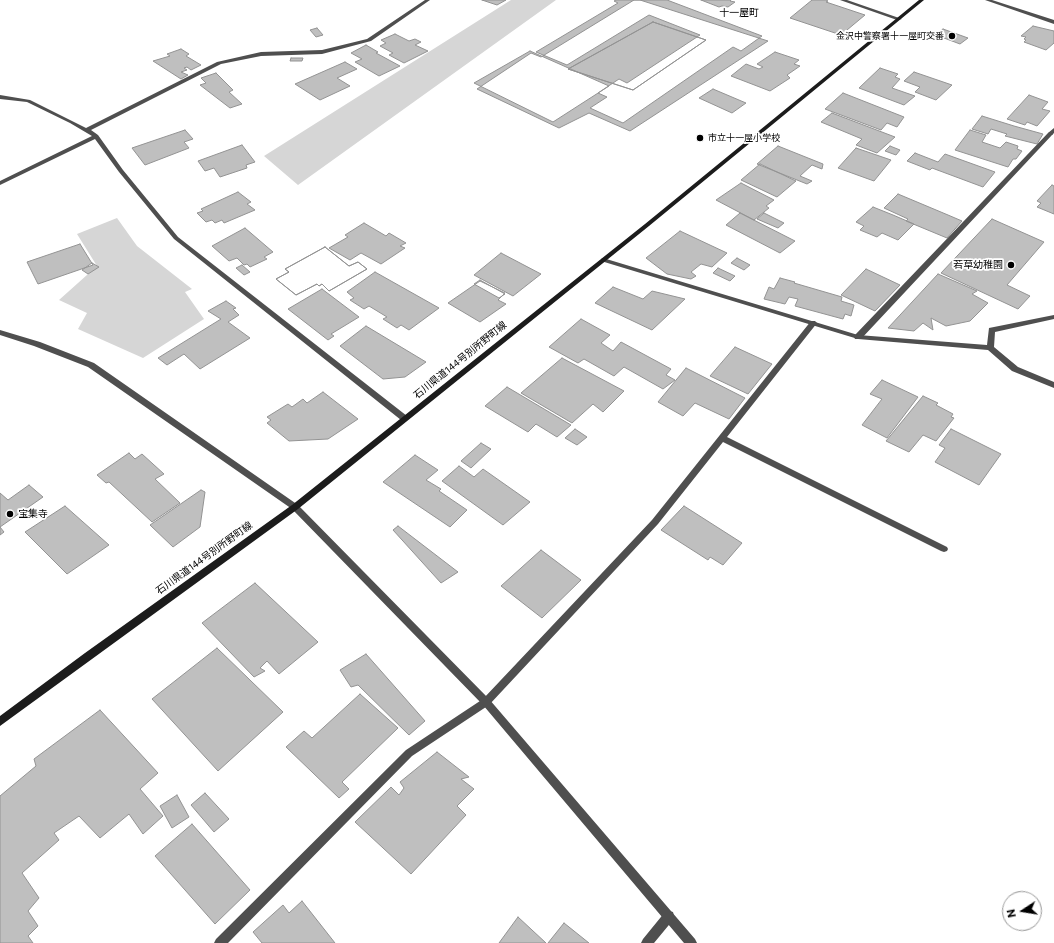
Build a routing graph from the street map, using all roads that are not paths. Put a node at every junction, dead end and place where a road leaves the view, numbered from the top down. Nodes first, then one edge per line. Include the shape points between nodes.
1 (428, 0) edge
2 (842, 0) edge
3 (922, 0) edge
4 (987, 0) edge
5 (899, 18) junction
6 (1054, 22) edge
7 (0, 97) edge
8 (88, 130) junction
9 (1052, 132) edge
10 (96, 136) junction
11 (0, 183) edge
12 (603, 260) junction
13 (1054, 317) edge
14 (813, 323) junction
15 (0, 332) edge
16 (858, 337) junction
17 (990, 348) junction
18 (1054, 385) edge
19 (404, 418) junction
20 (722, 438) junction
21 (295, 507) junction
22 (944, 549) dead end
23 (486, 702) junction
24 (0, 722) edge
25 (669, 916) junction
26 (220, 943) edge
27 (647, 943) edge
28 (691, 943) edge

1 - 8 street via 369,40 322,52 260,54 220,63
2 - 5 street
3 - 5 main road, 石川県道144号別所野町線
4 - 6 street
5 - 12 main road, 石川県道144号別所野町線
7 - 8 street via 28,101
8 - 10 street
9 - 16 street
10 - 11 street
10 - 19 street via 176,238
12 - 14 street
12 - 19 main road, 石川県道144号別所野町線
13 - 17 street via 992,330
14 - 16 street
14 - 20 street
15 - 21 street via 90,365
16 - 17 street
17 - 18 street via 1015,369
19 - 21 main road, 石川県道144号別所野町線
20 - 22 street
20 - 23 street via 655,522
21 - 23 street
21 - 24 main road, 石川県道144号別所野町線
23 - 25 street
23 - 26 street via 409,753
25 - 27 street
25 - 28 street

